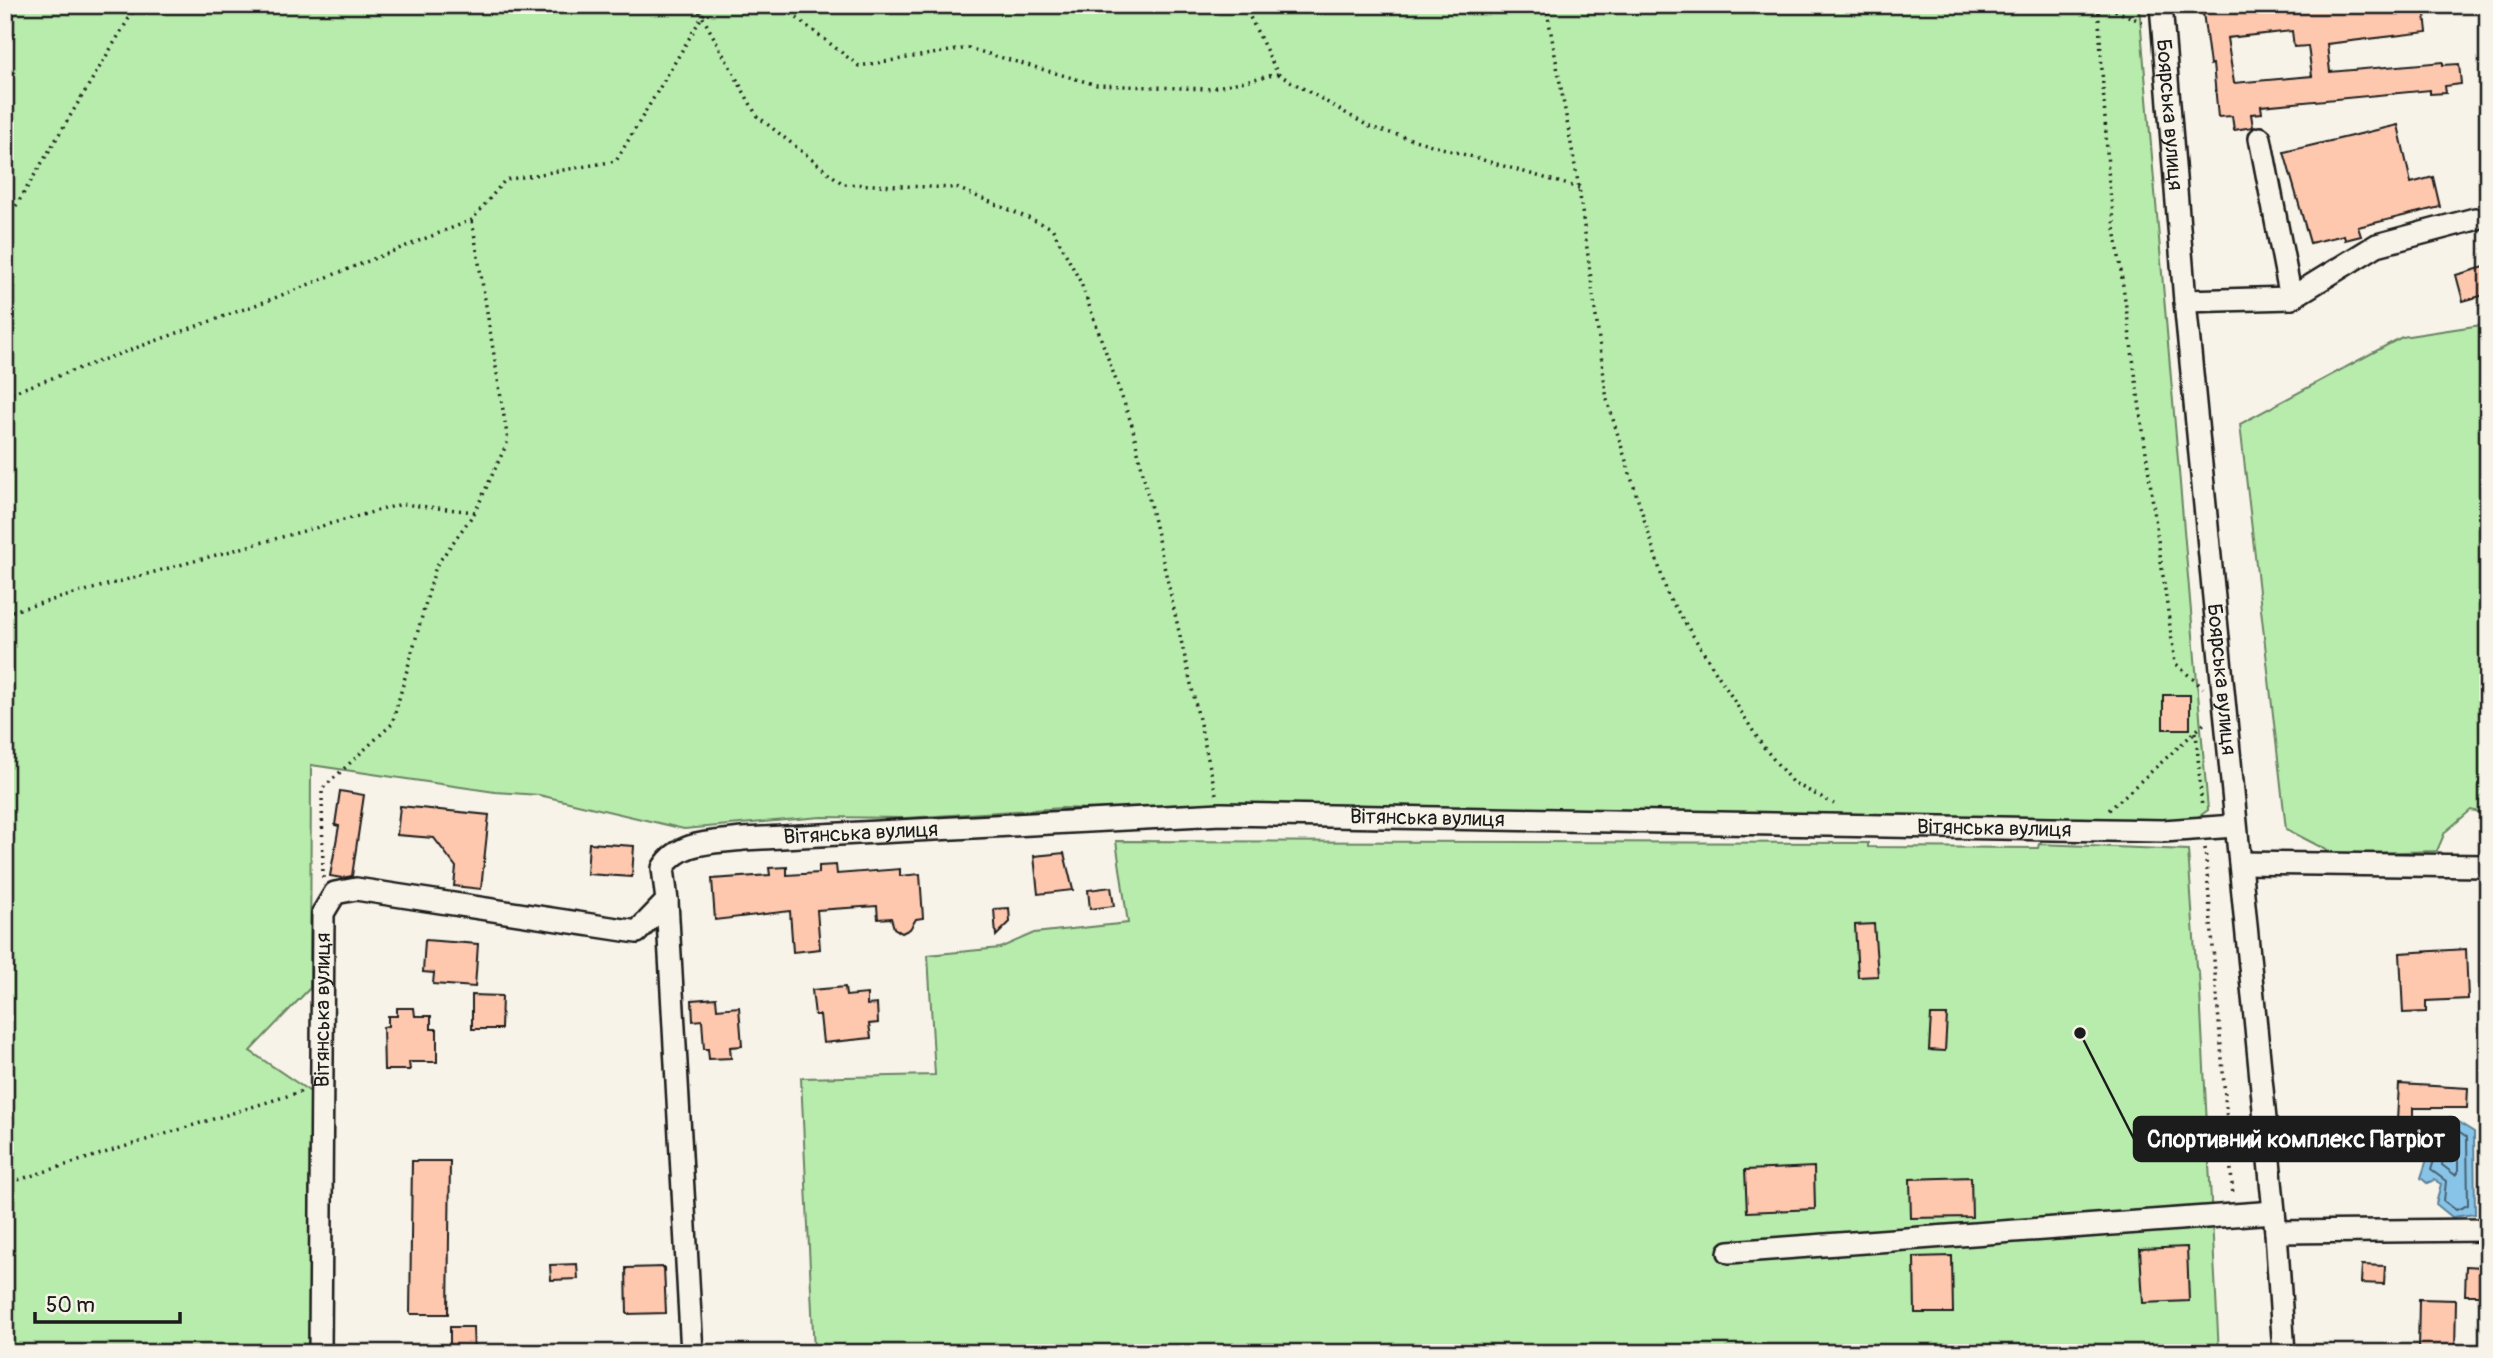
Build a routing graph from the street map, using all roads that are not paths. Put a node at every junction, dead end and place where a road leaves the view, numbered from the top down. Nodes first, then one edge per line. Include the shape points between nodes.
1 (2161, 5) edge
2 (2260, 138) dead end
3 (2475, 219) dead end
4 (2291, 299) junction
5 (2185, 301) junction
6 (2235, 826) junction
7 (2240, 863) junction
8 (2488, 866) edge
9 (667, 901) junction
10 (2275, 1222) junction
11 (2488, 1230) edge
12 (1729, 1252) dead end
13 (320, 1353) edge
14 (692, 1353) edge
15 (2284, 1353) edge

1 - 5 street, Боярська вулиця
2 - 4 street
3 - 4 street via 2377,245
4 - 5 street
5 - 6 street, Боярська вулиця
6 - 7 street, Боярська вулиця
6 - 9 street, Вітянська вулиця via 2087,830 1221,814 743,839 686,846 671,855 663,868
7 - 8 street
7 - 10 street, Боярська вулиця
9 - 13 street, Вітянська вулиця via 637,932 356,889 335,893 323,913
9 - 14 street, Вітянська вулиця
10 - 11 street
10 - 12 street via 2235,1215
10 - 15 street, Боярська вулиця

